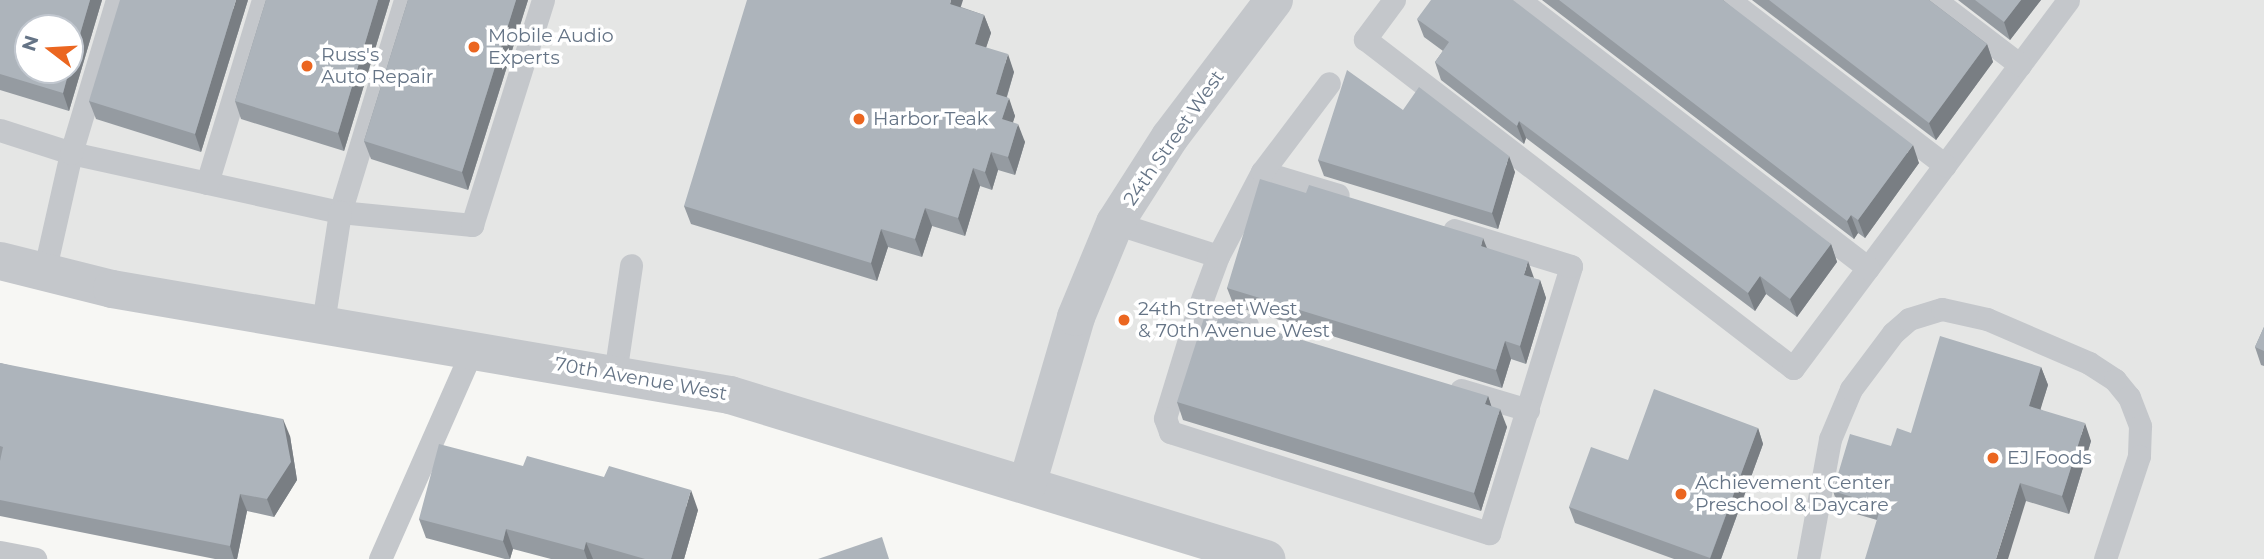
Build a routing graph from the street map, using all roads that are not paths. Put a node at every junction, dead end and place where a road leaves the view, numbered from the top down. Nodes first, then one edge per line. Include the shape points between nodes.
1 (117, 0) edge
2 (263, 0) edge
3 (405, 0) edge
4 (543, 0) edge
5 (1274, 0) edge
6 (1394, 0) edge
7 (1519, 0) edge
8 (1729, 0) edge
9 (1935, 0) edge
10 (2068, 0) edge
11 (2020, 65) junction
12 (1329, 83) dead end
13 (0, 130) edge
14 (71, 153) junction
15 (1945, 165) junction
16 (1262, 172) junction
17 (207, 183) junction
18 (1365, 203) edge
19 (340, 212) junction
20 (1115, 223) junction
21 (1430, 223) edge
22 (1218, 256) junction
23 (0, 261) edge
24 (631, 265) dead end
25 (1868, 268) junction
26 (44, 273) junction
27 (1198, 310) junction
28 (323, 323) junction
29 (1264, 330) edge
30 (472, 350) junction
31 (615, 374) junction
32 (1436, 382) edge
33 (1528, 410) junction
34 (1027, 485) junction
35 (0, 552) edge
36 (34, 559) edge
37 (380, 559) edge
38 (1266, 559) edge
39 (1808, 559) edge
40 (2105, 559) edge

1 - 14 lane
2 - 17 lane
3 - 19 lane
4 - 19 lane via 472,225
5 - 20 street, 24th Street West via 1170,137
6 - 25 lane via 1365,39 1793,368
7 - 25 lane
8 - 15 lane
9 - 11 lane
10 - 11 lane
11 - 15 lane
12 - 16 lane
13 - 14 lane
14 - 17 lane
14 - 26 lane
15 - 25 lane
16 - 18 lane
16 - 22 lane
17 - 19 lane
19 - 28 lane
20 - 22 lane
20 - 34 street, 24th Street West via 1076,317
21 - 33 lane via 1571,266
22 - 27 lane
23 - 26 street, 70th Avenue West
24 - 31 lane
26 - 28 street, 70th Avenue West via 111,289
27 - 29 lane
27 - 33 lane via 1165,418 1170,432 1489,533
28 - 30 street, 70th Avenue West
30 - 31 street, 70th Avenue West
30 - 37 lane
31 - 34 street, 70th Avenue West via 781,408
32 - 33 lane
34 - 38 street, 70th Avenue West
35 - 36 lane
39 - 40 lane via 1830,439 1852,389 1893,332 1909,319 1941,309 1987,319 2089,363 2115,380 2129,397 2140,426 2139,456

